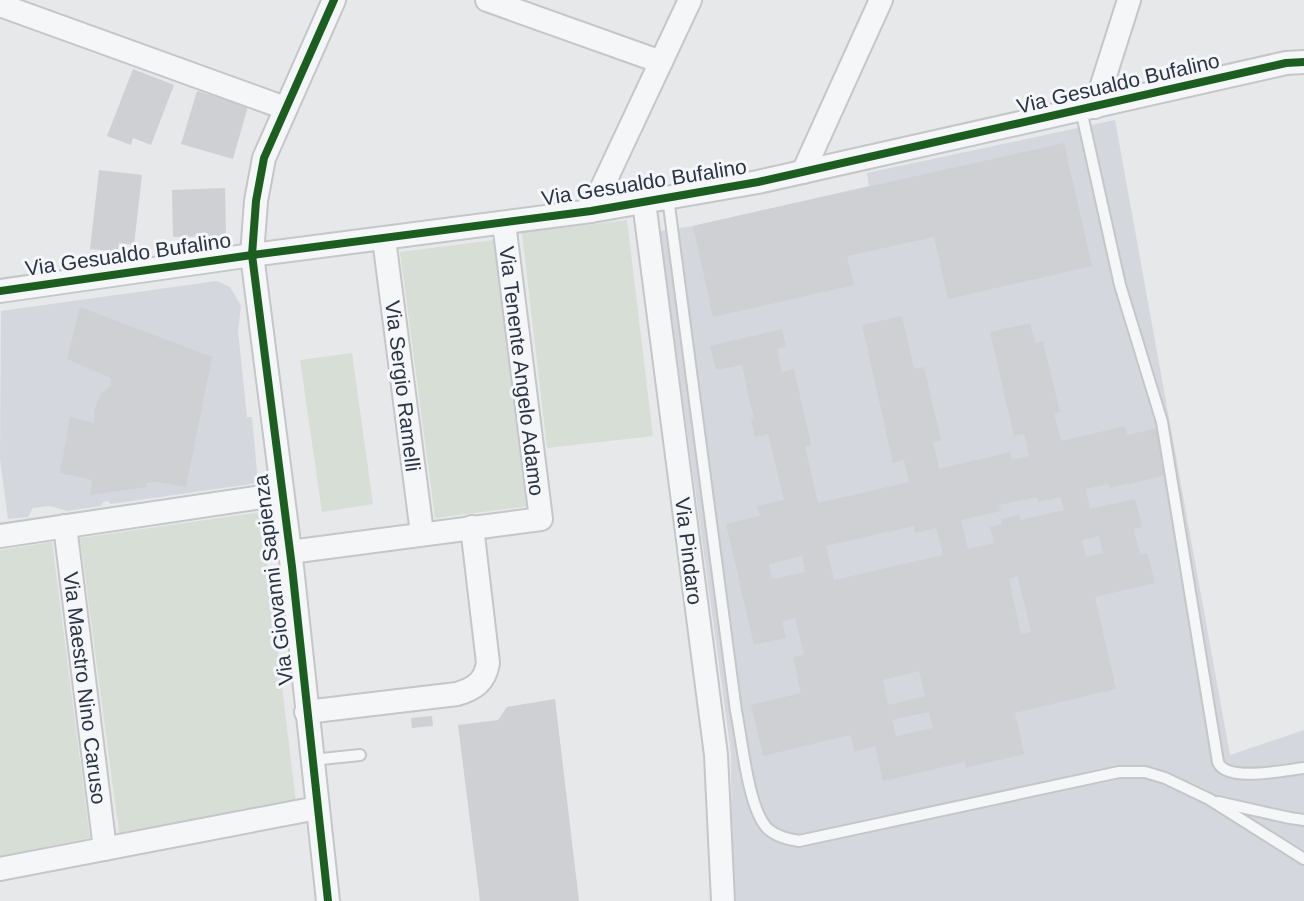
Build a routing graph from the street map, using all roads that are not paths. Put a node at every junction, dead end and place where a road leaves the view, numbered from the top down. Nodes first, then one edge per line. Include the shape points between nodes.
1 (334, 0) edge
2 (487, 0) edge
3 (690, 0) edge
4 (880, 0) edge
5 (1129, 0) edge
6 (513, 4) edge
7 (0, 5) edge
8 (1298, 60) edge
9 (661, 62) junction
10 (285, 108) junction
11 (1088, 108) junction
12 (803, 172) junction
13 (668, 198) junction
14 (644, 202) junction
15 (591, 211) junction
16 (504, 223) junction
17 (384, 239) junction
18 (252, 255) junction
19 (0, 291) edge
20 (282, 494) junction
21 (64, 526) junction
22 (472, 527) junction
23 (422, 533) junction
24 (0, 536) edge
25 (290, 552) junction
26 (306, 712) junction
27 (360, 755) dead end
28 (312, 760) junction
29 (1304, 768) edge
30 (1209, 800) junction
31 (317, 808) junction
32 (1304, 820) edge
33 (105, 849) junction
34 (1304, 859) edge
35 (0, 869) edge
36 (328, 901) edge
37 (723, 901) edge

1 - 10 street, Via Giovanni Sapienza
2 - 6 street
3 - 9 street
4 - 12 street
5 - 11 street
6 - 9 street
7 - 10 street
8 - 11 street, Via Gesualdo Bufalino
9 - 15 street
10 - 18 street, Via Giovanni Sapienza via 264,158
11 - 12 street, Via Gesualdo Bufalino
11 - 29 lane via 1120,285 1162,422 1218,762 1228,772 1245,774
12 - 13 street, Via Gesualdo Bufalino
13 - 14 street, Via Gesualdo Bufalino
13 - 30 lane via 736,711 752,795 768,829 785,839 799,841 1119,772 1145,772 1165,778
14 - 15 street, Via Gesualdo Bufalino
14 - 37 street, Via Pindaro via 716,755
15 - 16 street, Via Gesualdo Bufalino
16 - 17 street, Via Gesualdo Bufalino
16 - 22 street, Via Tenente Angelo Adamo via 541,519
17 - 18 street, Via Gesualdo Bufalino
17 - 23 street, Via Sergio Ramelli
18 - 19 street, Via Gesualdo Bufalino
18 - 20 street, Via Giovanni Sapienza
20 - 21 street
20 - 25 street, Via Giovanni Sapienza
21 - 24 street
21 - 33 street, Via Maestro Nino Caruso
22 - 23 street, Via Tenente Angelo Adamo
22 - 26 street via 488,663 479,683 457,694
23 - 25 street, Via Tenente Angelo Adamo
25 - 26 street, Via Giovanni Sapienza
26 - 28 street, Via Giovanni Sapienza
27 - 28 lane
28 - 31 street, Via Giovanni Sapienza
30 - 32 lane
30 - 34 lane
31 - 33 street
31 - 36 street, Via Giovanni Sapienza
33 - 35 street

